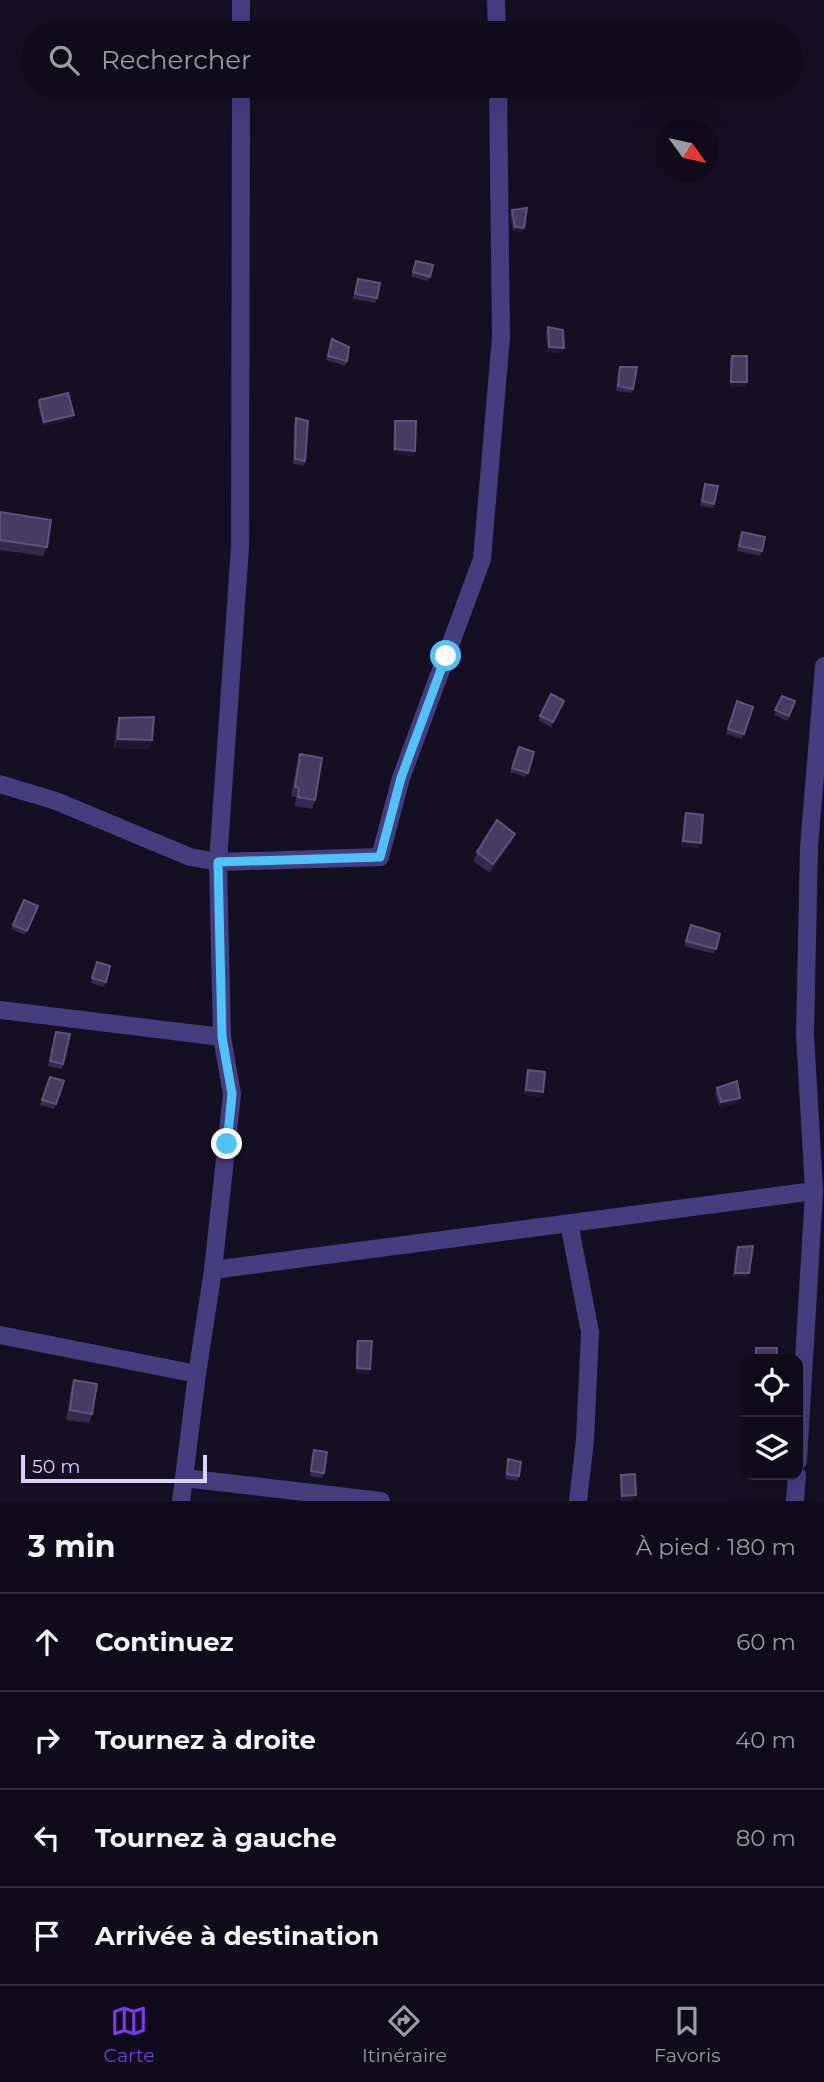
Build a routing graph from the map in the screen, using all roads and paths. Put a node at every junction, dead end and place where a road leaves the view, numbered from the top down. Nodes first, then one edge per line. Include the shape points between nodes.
1 (241, 0) edge
2 (496, 0) edge
3 (241, 21) edge
4 (497, 21) edge
5 (241, 98) edge
6 (498, 98) edge
7 (824, 666) edge
8 (0, 784) edge
9 (218, 862) junction
10 (0, 1010) edge
11 (222, 1037) junction
12 (814, 1191) junction
13 (569, 1223) junction
14 (818, 1229) edge
15 (213, 1270) junction
16 (0, 1335) edge
17 (197, 1374) junction
18 (802, 1417) edge
19 (184, 1478) junction
20 (797, 1480) edge
21 (181, 1501) edge
22 (381, 1501) edge
23 (578, 1501) edge
24 (795, 1501) edge

1 - 3 street
2 - 4 street
5 - 9 street via 240,547
6 - 9 street via 501,338 482,559 401,778 380,857
7 - 12 street via 809,847 806,1021
8 - 9 street via 56,801 190,857
9 - 11 street
10 - 11 street
11 - 15 street via 232,1094
12 - 13 street
12 - 14 street
13 - 15 street
13 - 23 street via 590,1332
14 - 18 street
15 - 17 street
16 - 17 street
17 - 19 street
19 - 21 street
19 - 22 street
20 - 24 street

